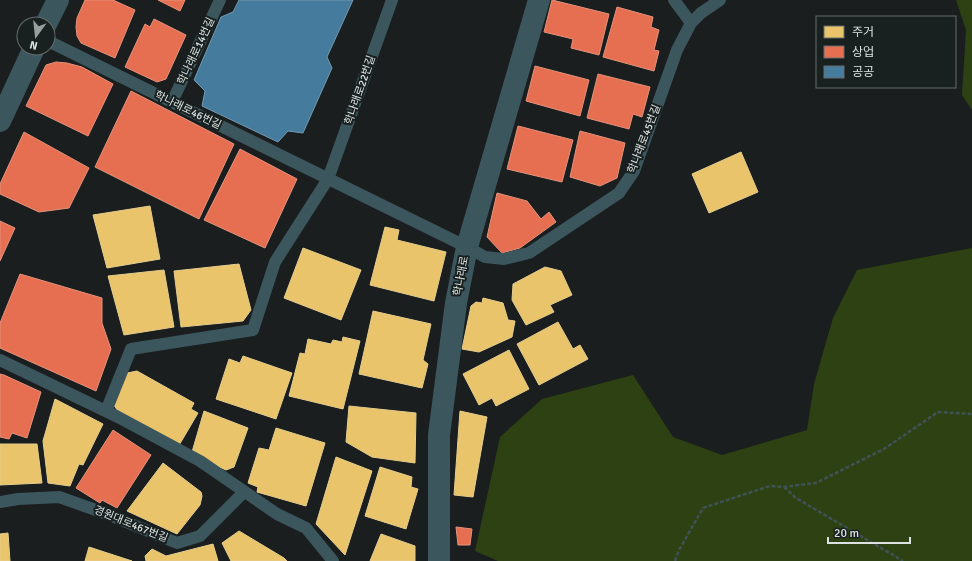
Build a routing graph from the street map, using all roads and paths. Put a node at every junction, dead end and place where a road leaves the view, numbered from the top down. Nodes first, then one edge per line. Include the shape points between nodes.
1 (58, 0) edge
2 (220, 0) edge
3 (392, 0) edge
4 (539, 0) edge
5 (674, 0) edge
6 (720, 0) edge
7 (50, 16) edge
8 (691, 23) junction
9 (56, 45) edge
10 (30, 56) edge
11 (172, 102) junction
12 (0, 121) edge
13 (328, 179) junction
14 (467, 247) junction
15 (0, 360) edge
16 (106, 411) junction
17 (972, 414) edge
18 (784, 487) junction
19 (244, 492) junction
20 (0, 502) edge
21 (333, 561) edge
22 (439, 561) edge
23 (674, 561) edge
24 (903, 561) edge

1 - 7 street
2 - 11 lane, 학나래로14번길
3 - 13 lane, 학나래로22번길
4 - 14 street, 학나래로
5 - 8 lane
6 - 8 lane, 학나래로45번길
8 - 14 lane, 학나래로45번길 via 677,50 634,171 619,193 529,253 504,259 485,257
9 - 11 lane, 학나래로46번길
10 - 12 street
11 - 13 lane, 학나래로46번길
13 - 14 lane, 학나래로46번길
13 - 16 lane via 275,262 253,330 131,349
14 - 22 street, 학나래로 via 456,303 439,435
15 - 16 lane
16 - 19 lane via 200,462
17 - 18 path via 938,412 884,449 816,483
18 - 23 path via 770,486 704,508
18 - 24 path via 796,498
19 - 20 lane, 경원대로467번길 via 200,536 177,543 59,497
19 - 21 lane via 277,514 306,528

